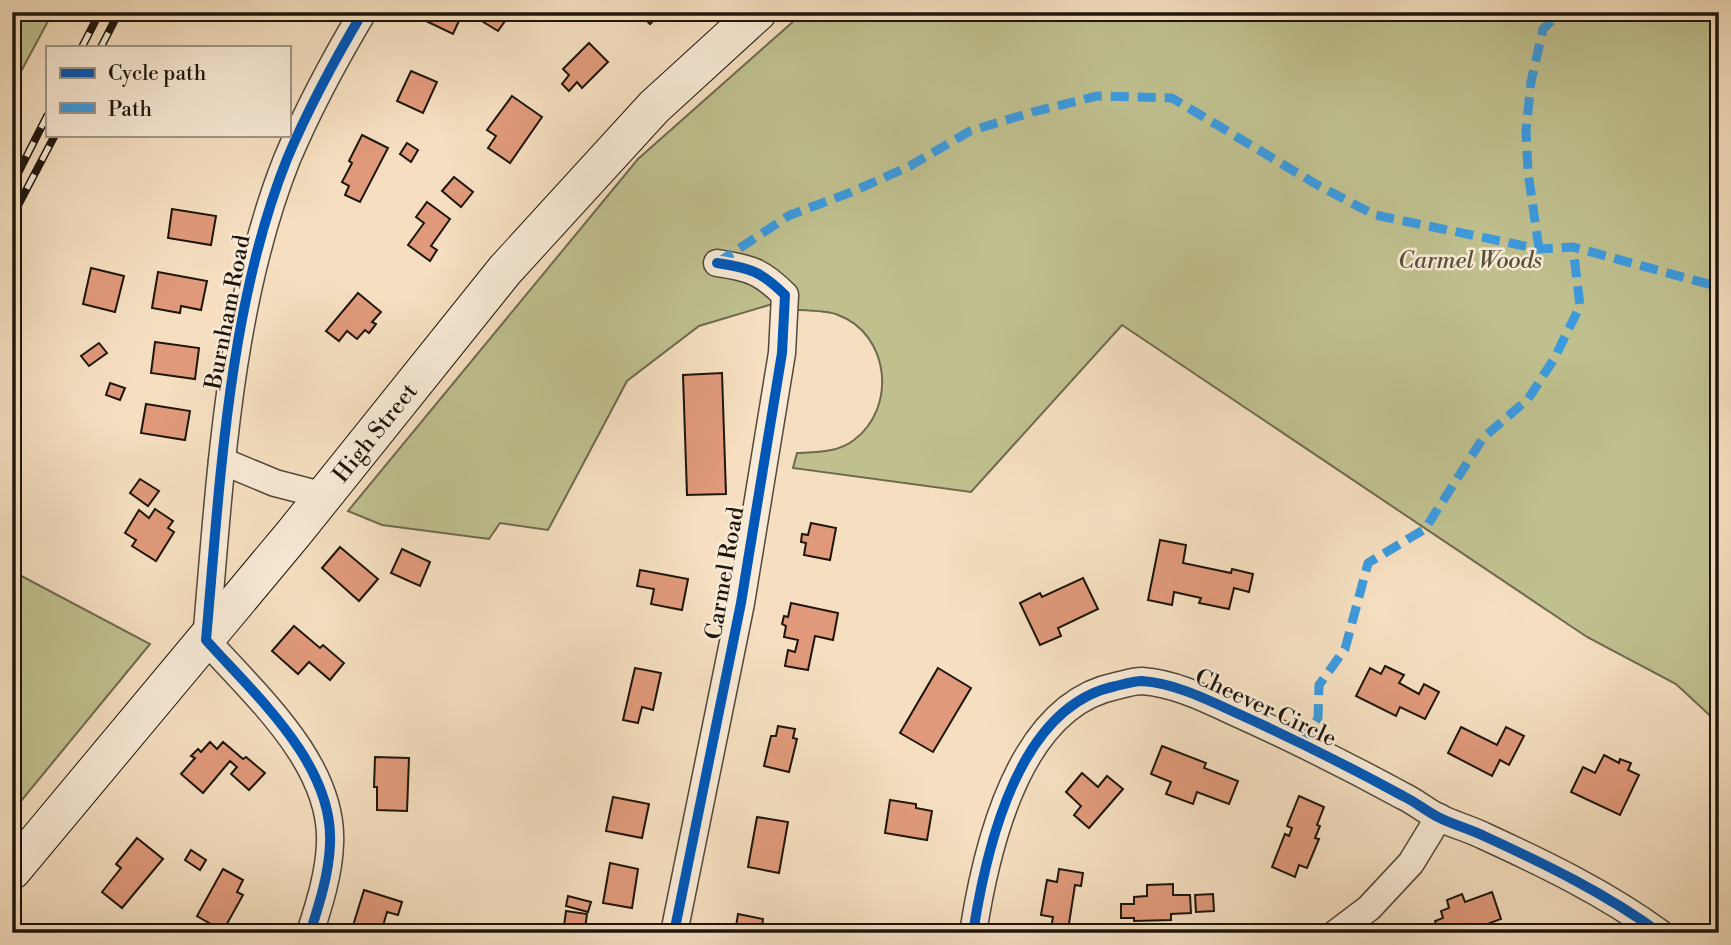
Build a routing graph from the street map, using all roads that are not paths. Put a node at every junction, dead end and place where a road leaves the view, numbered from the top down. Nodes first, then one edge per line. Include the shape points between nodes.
1 (363, 12) edge
2 (758, 12) edge
3 (717, 263) dead end
4 (222, 461) junction
5 (325, 496) junction
6 (206, 640) junction
7 (1439, 817) junction
8 (12, 872) edge
9 (310, 933) edge
10 (674, 933) edge
11 (973, 933) edge
12 (1336, 933) edge
13 (1660, 933) edge

1 - 4 street, Burnham Road via 288,158 267,218 243,324
2 - 5 main road, High Street via 654,107 559,209
3 - 10 street, Carmel Road via 766,276 785,295 782,352 741,603
4 - 5 street via 275,483
4 - 6 street, Burnham Road
5 - 6 main road, High Street
6 - 8 main road, High Street
6 - 9 street via 281,722 309,764 325,802 330,842 326,877
7 - 11 street, Cheever Circle via 1279,732 1174,687 1140,681 1097,690 1071,705 1021,768 994,835
7 - 12 street via 1411,863 1368,908
7 - 13 street, Cheever Circle via 1563,873

